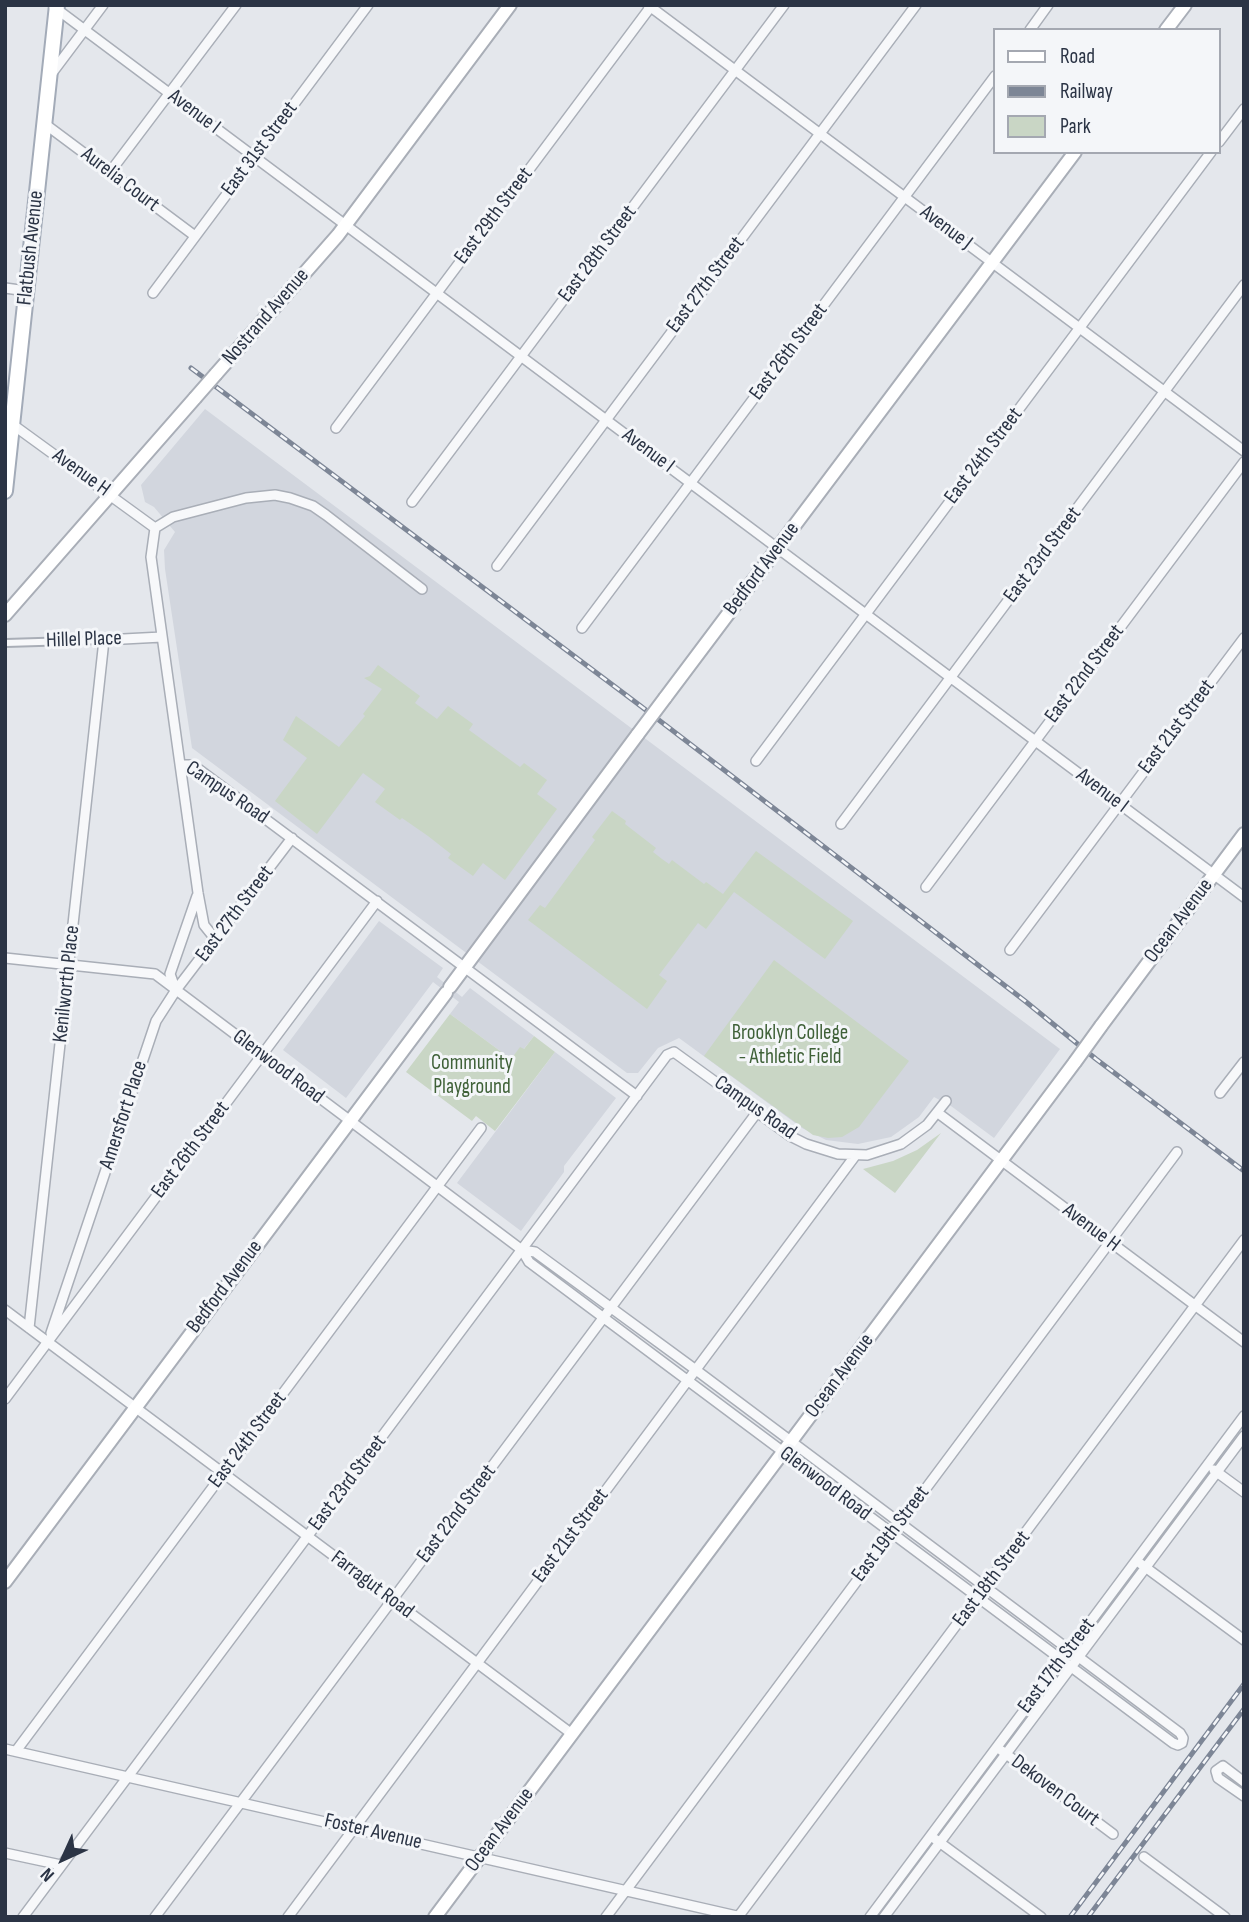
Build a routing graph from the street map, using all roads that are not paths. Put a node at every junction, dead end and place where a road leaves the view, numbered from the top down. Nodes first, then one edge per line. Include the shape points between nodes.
1 (103, 5) edge
2 (236, 5) edge
3 (368, 5) edge
4 (510, 5) edge
5 (784, 5) edge
6 (916, 5) edge
7 (1048, 5) edge
8 (1185, 5) edge
9 (650, 6) edge
10 (55, 7) edge
11 (1031, 28) edge
12 (1168, 28) edge
13 (85, 30) junction
14 (735, 71) junction
15 (50, 75) junction
16 (993, 79) edge
17 (170, 94) junction
18 (1244, 109) edge
19 (45, 124) junction
20 (819, 134) junction
21 (1221, 139) edge
22 (1074, 154) edge
23 (1210, 154) edge
24 (254, 157) junction
25 (110, 172) junction
26 (905, 198) junction
27 (345, 226) junction
28 (195, 236) junction
29 (992, 263) junction
30 (1244, 285) edge
31 (5, 288) edge
32 (27, 291) junction
33 (153, 293) dead end
34 (436, 293) junction
35 (1080, 328) junction
36 (521, 357) junction
37 (1164, 392) junction
38 (605, 420) junction
39 (9, 421) edge
40 (336, 428) dead end
41 (1244, 451) edge
42 (1244, 462) edge
43 (6, 473) edge
44 (690, 483) junction
45 (5, 491) edge
46 (111, 494) junction
47 (412, 502) dead end
48 (155, 528) junction
49 (778, 549) junction
50 (497, 566) dead end
51 (422, 589) dead end
52 (866, 614) junction
53 (5, 615) edge
54 (582, 628) dead end
55 (162, 638) junction
56 (1244, 638) edge
57 (104, 640) junction
58 (6, 643) edge
59 (950, 678) junction
60 (1035, 741) junction
61 (756, 761) dead end
62 (181, 765) junction
63 (1119, 804) junction
64 (841, 824) dead end
65 (1244, 834) edge
66 (292, 838) junction
67 (1214, 875) junction
68 (926, 887) dead end
69 (198, 893) junction
70 (1244, 897) edge
71 (377, 901) junction
72 (216, 940) junction
73 (1010, 950) dead end
74 (5, 958) edge
75 (69, 964) junction
76 (465, 967) junction
77 (176, 990) junction
78 (674, 1052) joint
79 (263, 1055) junction
80 (1244, 1062) edge
81 (1220, 1093) dead end
82 (637, 1096) junction
83 (946, 1101) dead end
84 (758, 1111) junction
85 (938, 1113) junction
86 (350, 1121) junction
87 (481, 1128) dead end
88 (1177, 1152) dead end
89 (855, 1156) junction
90 (1001, 1160) junction
91 (438, 1186) junction
92 (1244, 1240) edge
93 (1110, 1242) junction
94 (522, 1250) junction
95 (1196, 1306) junction
96 (611, 1308) junction
97 (5, 1310) edge
98 (603, 1318) junction
99 (29, 1328) junction
100 (48, 1342) junction
101 (1244, 1342) edge
102 (696, 1370) junction
103 (688, 1381) junction
104 (5, 1399) edge
105 (135, 1408) junction
106 (1244, 1416) edge
107 (1244, 1436) edge
108 (787, 1447) junction
109 (1207, 1465) junction
110 (1217, 1472) junction
111 (223, 1473) junction
112 (1244, 1492) edge
113 (900, 1523) junction
114 (892, 1534) junction
115 (308, 1536) junction
116 (1136, 1560) junction
117 (1145, 1567) junction
118 (5, 1582) edge
119 (986, 1588) junction
120 (978, 1598) junction
121 (392, 1600) junction
122 (1244, 1640) edge
123 (1069, 1650) junction
124 (1078, 1657) junction
125 (1061, 1660) junction
126 (477, 1663) junction
127 (1071, 1667) junction
128 (1139, 1702) junction
129 (1132, 1713) junction
130 (572, 1734) junction
131 (997, 1747) junction
132 (5, 1749) edge
133 (16, 1751) junction
134 (1006, 1754) junction
135 (128, 1777) junction
136 (1244, 1782) edge
137 (1244, 1796) edge
138 (242, 1802) junction
139 (354, 1828) junction
140 (1113, 1834) dead end
141 (930, 1835) junction
142 (940, 1842) junction
143 (5, 1853) edge
144 (480, 1856) junction
145 (1144, 1857) dead end
146 (61, 1866) junction
147 (626, 1890) junction
148 (23, 1917) edge
149 (155, 1917) edge
150 (288, 1917) edge
151 (435, 1917) edge
152 (606, 1917) edge
153 (739, 1917) edge
154 (870, 1917) edge
155 (884, 1917) edge
156 (1041, 1917) edge
157 (1225, 1917) edge

1 - 13 street
2 - 17 street
3 - 24 street, East 31st Street
4 - 27 main road, Nostrand Avenue
5 - 14 street, East 28th Street
6 - 20 street, East 27th Street
7 - 11 street
8 - 12 main road
9 - 14 street, Avenue J
9 - 34 street, East 29th Street
10 - 13 street, Avenue I
10 - 15 main road, Flatbush Avenue
13 - 15 street
13 - 17 street, Avenue I
14 - 20 street, Avenue J
14 - 36 street, East 28th Street
15 - 19 main road, Flatbush Avenue
16 - 26 street, East 26th Street
17 - 24 street, Avenue I
17 - 25 street
18 - 21 street
19 - 25 street, Aurelia Court
19 - 32 main road, Flatbush Avenue
20 - 26 street, Avenue J
20 - 38 street, East 27th Street
22 - 29 main road, Bedford Avenue
23 - 35 street, East 24th Street
24 - 27 street, Avenue I
24 - 28 street, East 31st Street
25 - 28 street, Aurelia Court
26 - 29 street, Avenue J
26 - 44 street, East 26th Street
27 - 34 street, Avenue I
27 - 46 main road, Nostrand Avenue, bridge
28 - 33 street, East 31st Street
29 - 35 street, Avenue J
29 - 49 main road, Bedford Avenue
30 - 37 street, East 23rd Street
31 - 32 street
32 - 39 main road, Flatbush Avenue
34 - 36 street, Avenue I
34 - 40 street, East 29th Street
35 - 37 street, Avenue J
35 - 52 street, East 24th Street
36 - 38 street, Avenue I
36 - 47 street, East 28th Street
37 - 41 street, Avenue J
37 - 59 street, East 23rd Street
38 - 44 street, Avenue I
38 - 50 street, East 27th Street
39 - 43 main road, Flatbush Avenue
39 - 46 street, Avenue H
42 - 60 street, East 22nd Street
43 - 45 main road, Flatbush Avenue
44 - 49 street, Avenue I
44 - 54 street, East 26th Street
46 - 48 street, Avenue H
46 - 53 main road, Nostrand Avenue
48 - 51 street via 184,514 260,496 290,498 326,514
48 - 55 street, Campus Road via 151,557
49 - 52 street, Avenue I
49 - 76 main road, Bedford Avenue, bridge
52 - 59 street, Avenue I
52 - 61 street, East 24th Street
55 - 57 street, Hillel Place
55 - 62 street, Campus Road
56 - 63 street, East 21st Street
57 - 58 street, Hillel Place
57 - 75 street, Kenilworth Place
59 - 60 street, Avenue I
59 - 64 street, East 23rd Street
60 - 63 street, Avenue I
60 - 68 street, East 22nd Street
62 - 66 street, Campus Road via 193,765
62 - 69 street
63 - 67 street, Avenue I
63 - 73 street, East 21st Street
65 - 67 main road, Ocean Avenue
66 - 71 street, Campus Road
66 - 72 street, East 27th Street
67 - 70 street, Avenue I
67 - 90 main road, Ocean Avenue, bridge
69 - 72 street via 204,925
69 - 77 street via 170,974
71 - 76 street, Campus Road
71 - 79 street, East 26th Street
72 - 77 street, East 27th Street
74 - 75 street, Glenwood Road
75 - 77 street, Glenwood Road via 155,974
75 - 99 street, Kenilworth Place
76 - 82 street, Campus Road
76 - 86 main road, Bedford Avenue
77 - 79 street, Glenwood Road
77 - 100 street, Amersfort Place via 156,1021
78 - 82 street, East 23rd Street
78 - 84 street, Campus Road
79 - 86 street, Glenwood Road
79 - 100 street, East 26th Street
80 - 81 street
82 - 94 street, East 23rd Street
83 - 85 street, Campus Road
84 - 89 street, Campus Road via 806,1144
84 - 96 street, East 22nd Street
85 - 89 street, Campus Road via 901,1144
85 - 90 street, Avenue H
86 - 91 street, Glenwood Road
86 - 105 main road, Bedford Avenue
87 - 91 street, East 24th Street
88 - 93 street, East 19th Street
89 - 102 street, East 21st Street
90 - 93 street, Avenue H
90 - 108 main road, Ocean Avenue
91 - 94 street, Glenwood Road
91 - 111 street, East 24th Street
92 - 95 street, East 18th Street
93 - 95 street, Avenue H
93 - 113 street, East 19th Street
94 - 96 street, Glenwood Road via 536,1252
94 - 98 street, Glenwood Road via 529,1262
94 - 115 street, East 23rd Street
95 - 101 street, Avenue H
95 - 119 street, East 18th Street
96 - 98 street, East 22nd Street
96 - 102 street, Glenwood Road
97 - 99 street, Farragut Road
98 - 103 street, Glenwood Road
98 - 121 street, East 22nd Street
99 - 100 street, Farragut Road
100 - 104 street, East 26th Street
100 - 105 street, Farragut Road
102 - 103 street, East 21st Street
102 - 108 street, Glenwood Road
103 - 108 street, Glenwood Road
103 - 126 street, East 21st Street
105 - 111 street, Farragut Road
105 - 118 main road, Bedford Avenue
106 - 109 street, East 17th Street
107 - 110 street, East 17th Street
108 - 113 street, Glenwood Road
108 - 114 street, Glenwood Road
108 - 130 main road, Ocean Avenue
109 - 110 street
109 - 116 street, East 17th Street
110 - 112 street
110 - 117 street, East 17th Street
111 - 115 street, Farragut Road
111 - 133 street, East 24th Street
113 - 114 street, East 19th Street
113 - 119 street, Glenwood Road
114 - 120 street, Glenwood Road
114 - 147 street, East 19th Street
115 - 121 street, Farragut Road
115 - 135 street, East 23rd Street
116 - 117 street
116 - 123 street, East 17th Street
117 - 122 street
117 - 124 street, East 17th Street
119 - 120 street, East 18th Street
119 - 123 street, Glenwood Road
120 - 125 street, Glenwood Road
120 - 153 street, East 18th Street
121 - 126 street, Farragut Road
121 - 138 street, East 22nd Street
123 - 124 street, Glenwood Road
123 - 125 street, East 17th Street
124 - 127 street, East 17th Street
124 - 128 street, Glenwood Road
125 - 127 street, Glenwood Road
125 - 131 street, East 17th Street
126 - 130 street, Farragut Road
126 - 139 street, East 21st Street
127 - 129 street, Glenwood Road
127 - 134 street, East 17th Street
128 - 129 street
128 - 129 street, Glenwood Road via 1180,1733 1182,1743 1175,1744
130 - 144 main road, Ocean Avenue
131 - 134 street, Dekoven Court
131 - 141 street, East 17th Street
132 - 133 street, Foster Avenue
133 - 135 street, Foster Avenue
134 - 140 street, Dekoven Court
134 - 142 street, East 17th Street
135 - 138 street, Foster Avenue
135 - 146 street, East 23rd Street
136 - 137 street via 1223,1766 1216,1771 1218,1778
138 - 139 street, Foster Avenue
138 - 149 street, East 22nd Street
139 - 144 street, Foster Avenue
139 - 150 street, East 21st Street
141 - 142 street
141 - 154 street, East 17th Street
142 - 155 street, East 17th Street
142 - 156 street
143 - 146 street
144 - 147 street, Foster Avenue
144 - 151 main road, Ocean Avenue
145 - 157 street
146 - 148 street, East 23rd Street
147 - 152 street, East 19th Street
147 - 153 street, Foster Avenue

